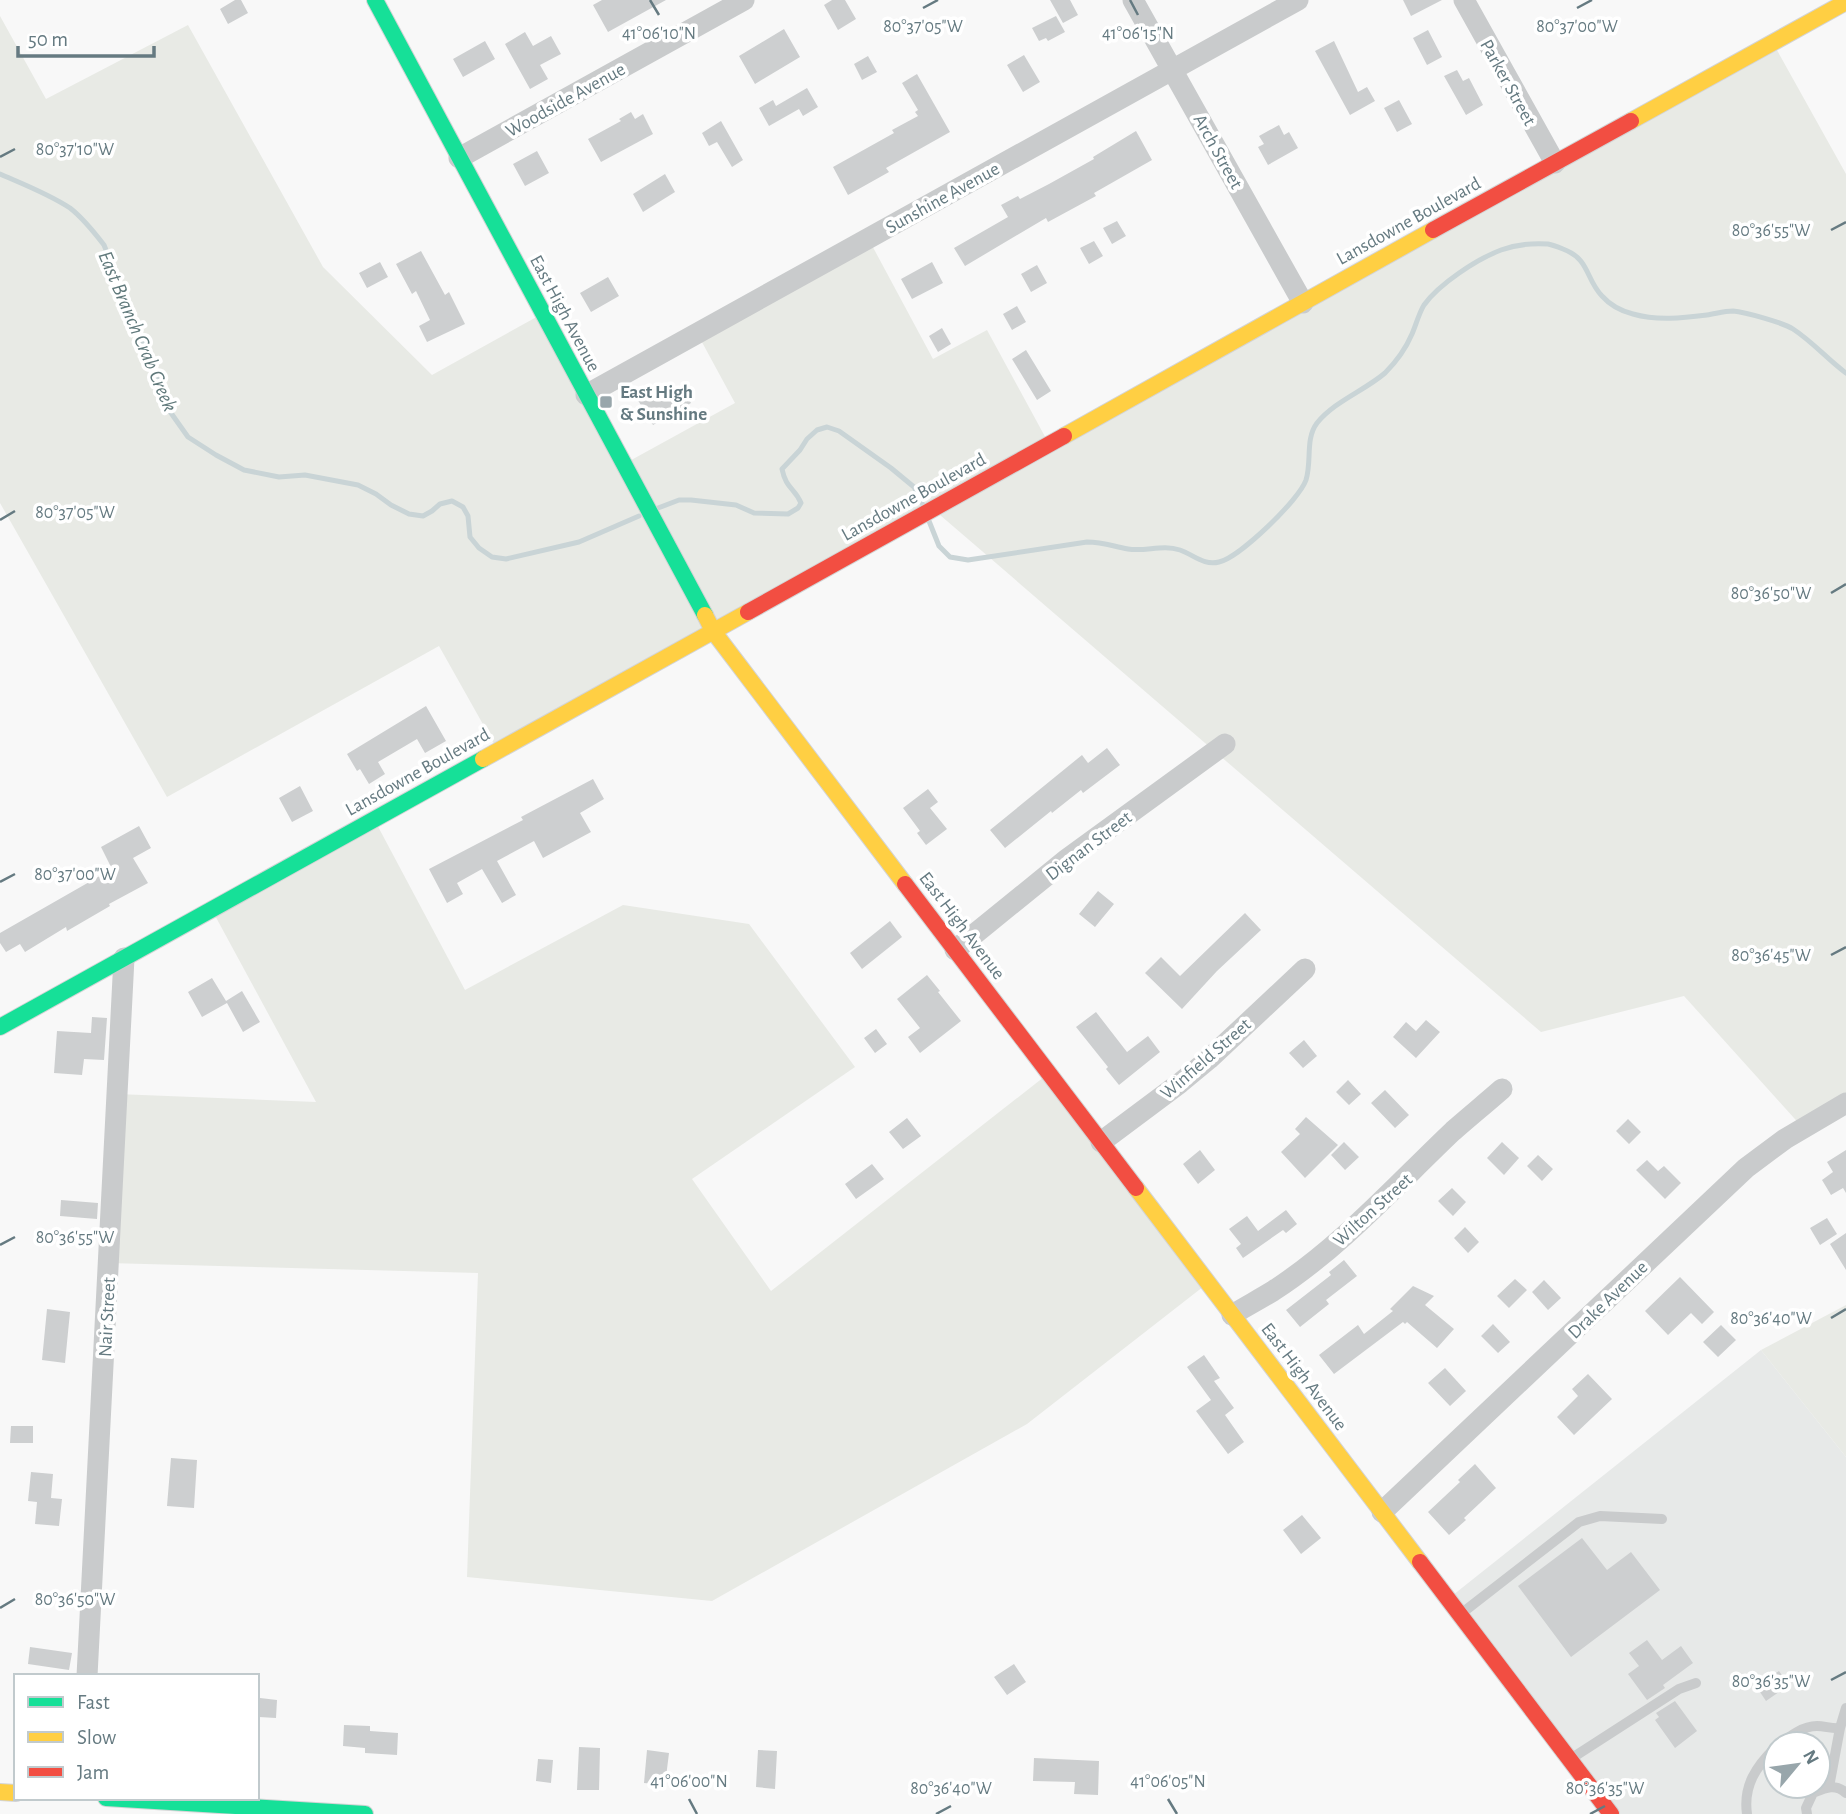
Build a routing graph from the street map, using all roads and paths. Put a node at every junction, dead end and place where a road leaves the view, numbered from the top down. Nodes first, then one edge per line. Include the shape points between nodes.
1 (375, 0) edge
2 (744, 0) edge
3 (1133, 0) edge
4 (1298, 0) edge
5 (1464, 0) edge
6 (1846, 2) edge
7 (1173, 69) junction
8 (459, 158) junction
9 (1555, 163) junction
10 (1303, 303) junction
11 (586, 395) junction
12 (713, 631) junction
13 (1225, 744) dead end
14 (955, 950) junction
15 (124, 958) junction
16 (1305, 969) dead end
17 (0, 1027) edge
18 (1502, 1089) dead end
19 (1846, 1103) edge
20 (1101, 1142) junction
21 (1232, 1315) junction
22 (1382, 1512) junction
23 (1662, 1518) dead end
24 (1460, 1615) junction
25 (87, 1674) edge
26 (1696, 1683) dead end
27 (1846, 1708) edge
28 (1840, 1728) junction
29 (1803, 1730) edge
30 (1570, 1760) junction
31 (1762, 1764) edge
32 (1832, 1771) edge
33 (138, 1800) edge
34 (365, 1814) edge
35 (1611, 1814) edge
36 (1747, 1814) edge

1 - 8 street, East High Avenue
2 - 8 street, Woodside Avenue
3 - 7 street, Arch Street
4 - 7 street, Sunshine Avenue
5 - 9 street, Parker Street
6 - 9 street, Lansdowne Boulevard
7 - 10 street, Arch Street
7 - 11 street, Sunshine Avenue
8 - 11 street, East High Avenue
9 - 10 street, Lansdowne Boulevard
10 - 12 street, Lansdowne Boulevard
11 - 12 street, East High Avenue
12 - 14 street, East High Avenue
12 - 15 street, Lansdowne Boulevard
13 - 14 street, Dignan Street via 1066,859
14 - 20 street, East High Avenue
15 - 17 street, Lansdowne Boulevard
15 - 25 street, Nair Street
16 - 20 street, Winfield Street via 1199,1067
18 - 21 street, Wilton Street via 1358,1223 1303,1269
19 - 22 street, Drake Avenue via 1746,1168
20 - 21 street, East High Avenue
21 - 22 street, East High Avenue
22 - 24 street, East High Avenue
23 - 24 lane via 1600,1516 1579,1522
24 - 30 street, East High Avenue
26 - 30 lane via 1679,1689
27 - 28 lane
28 - 29 lane
28 - 32 lane
30 - 35 street, East High Avenue
31 - 36 lane via 1751,1779
33 - 34 street

